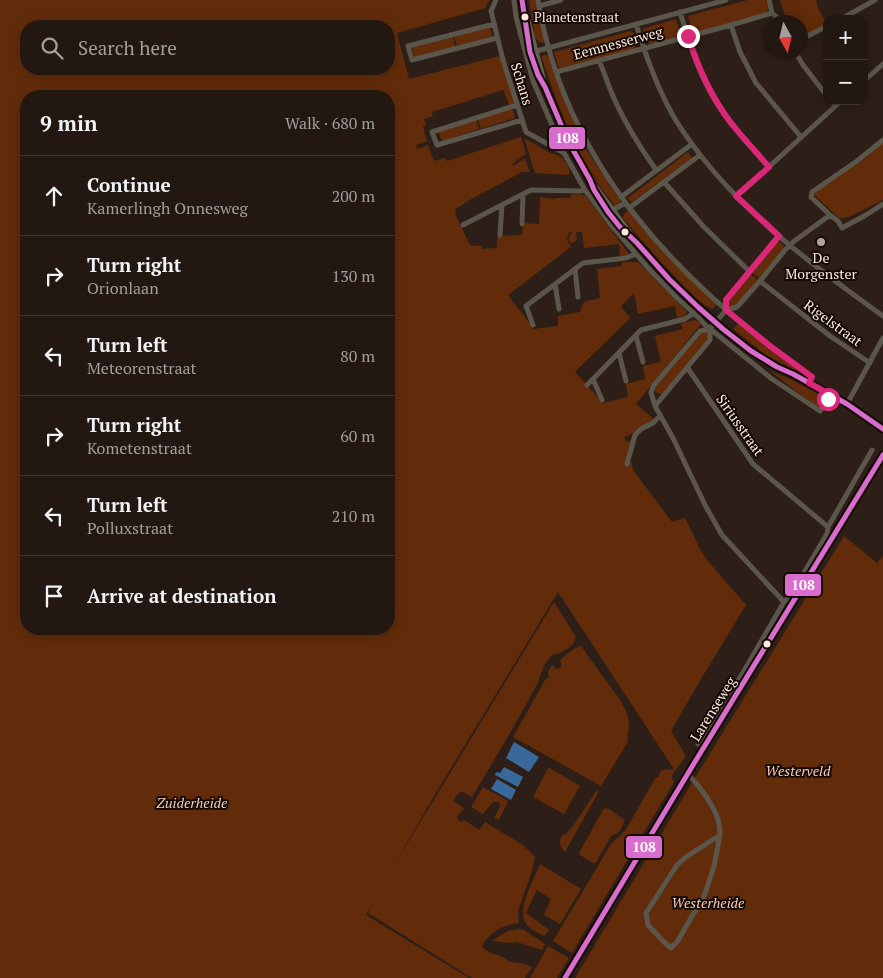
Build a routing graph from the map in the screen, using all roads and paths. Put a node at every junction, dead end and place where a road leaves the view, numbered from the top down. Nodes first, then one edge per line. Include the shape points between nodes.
1 (496, 0) edge
2 (514, 0) edge
3 (522, 0) edge
4 (561, 0) edge
5 (726, 0) edge
6 (768, 0) edge
7 (875, 0) edge
8 (539, 3) edge
9 (680, 12) junction
10 (772, 13) junction
11 (774, 15) edge
12 (847, 15) edge
13 (494, 24) junction
14 (636, 24) junction
15 (731, 25) junction
16 (823, 28) edge
17 (688, 36) junction
18 (808, 36) edge
19 (497, 38) junction
20 (549, 48) junction
21 (643, 48) junction
22 (530, 52) junction
23 (599, 60) junction
24 (799, 60) edge
25 (883, 64) edge
26 (556, 72) junction
27 (868, 77) edge
28 (823, 91) edge
29 (517, 105) junction
30 (835, 107) edge
31 (522, 120) junction
32 (801, 137) junction
33 (883, 140) edge
34 (692, 144) junction
35 (564, 153) junction
36 (700, 155) junction
37 (769, 167) junction
38 (656, 170) junction
39 (664, 182) junction
40 (585, 190) junction
41 (523, 194) junction
42 (736, 196) junction
43 (621, 197) junction
44 (625, 203) junction
45 (883, 204) edge
46 (502, 206) junction
47 (629, 208) junction
48 (608, 212) junction
49 (830, 215) junction
50 (522, 224) dead end
51 (463, 225) dead end
52 (500, 235) dead end
53 (779, 236) junction
54 (790, 245) junction
55 (636, 254) junction
56 (575, 269) junction
57 (749, 271) junction
58 (760, 281) junction
59 (555, 284) junction
60 (578, 297) dead end
61 (559, 310) dead end
62 (726, 310) junction
63 (694, 313) junction
64 (883, 316) edge
65 (716, 322) junction
66 (533, 325) dead end
67 (710, 329) junction
68 (636, 336) junction
69 (883, 338) edge
70 (619, 353) junction
71 (643, 362) dead end
72 (870, 363) junction
73 (688, 367) junction
74 (593, 379) junction
75 (626, 381) dead end
76 (809, 383) junction
77 (587, 385) dead end
78 (831, 395) junction
79 (602, 400) dead end
80 (847, 404) junction
81 (655, 406) junction
82 (660, 416) junction
83 (882, 428) edge
84 (872, 450) dead end
85 (883, 455) edge
86 (627, 464) dead end
87 (828, 527) junction
88 (784, 602) junction
89 (698, 744) dead end
90 (688, 774) junction
91 (720, 835) junction
92 (565, 978) edge

1 - 13 street, Schans via 491,11
2 - 22 street via 516,17
3 - 22 main road
4 - 8 street
5 - 9 street, Eemnesserweg
6 - 10 street
7 - 12 street
8 - 20 street
9 - 14 street, Eemnesserweg
9 - 17 street
10 - 11 street
10 - 15 street, Eemnesserweg
13 - 19 street, Schans
13 - 19 street via 408,46 412,60
14 - 20 street, Eemnesserweg
14 - 21 street
15 - 17 street, Eemnesserweg
15 - 32 street via 756,83
16 - 18 street
17 - 21 street, Eemnesserweg
17 - 37 street via 712,95
19 - 29 street, Schans
20 - 22 street, Eemnesserweg
20 - 26 street
21 - 23 street, Eemnesserweg
21 - 34 street via 674,117
22 - 35 street via 533,82
22 - 48 main road via 568,141
23 - 26 street, Eemnesserweg
23 - 38 street via 624,118
24 - 28 street
25 - 27 street
26 - 43 street via 574,118
29 - 31 street, Schans
29 - 31 street via 432,132 437,145
30 - 32 street
31 - 35 street, Schans via 526,132
32 - 37 street
33 - 49 street via 812,192 811,197
34 - 36 street
34 - 38 street
35 - 40 street
36 - 39 street
36 - 42 street
37 - 42 street
38 - 43 street
39 - 47 street
39 - 57 street via 704,228
40 - 41 street via 531,190
40 - 48 street
41 - 46 street
41 - 50 street
42 - 53 street
43 - 44 street
44 - 47 street
44 - 48 street
45 - 49 street via 842,228
46 - 51 street
46 - 52 street
47 - 62 street via 687,274
48 - 55 street
48 - 65 main road via 669,279
49 - 54 street
53 - 54 street
53 - 57 street
54 - 58 street
54 - 64 street
55 - 56 street via 583,263
55 - 63 street
56 - 59 street
56 - 60 street
57 - 62 street via 726,300
58 - 62 street via 737,307
58 - 72 street, Rigelstraat
59 - 61 street
59 - 66 street via 526,306
62 - 65 street
62 - 76 street via 812,377
63 - 67 street
63 - 68 street via 685,319 642,330
65 - 67 street
65 - 76 main road via 763,359
67 - 73 street via 710,340
67 - 78 street via 772,379 820,412
67 - 81 street via 700,331 654,385 651,392
68 - 70 street
68 - 71 street
69 - 72 street
70 - 74 street
70 - 75 street
72 - 80 street
73 - 81 street
73 - 87 street, Siriusstraat via 753,464
74 - 77 street
74 - 79 street
76 - 78 main road
78 - 80 main road
80 - 83 main road
81 - 82 street
82 - 86 street via 635,435
82 - 88 street via 722,534
84 - 87 street, Larenseweg
85 - 90 main road, Larenseweg
87 - 88 street, Larenseweg via 827,534
88 - 89 street, Larenseweg
90 - 91 street via 714,812
90 - 92 main road, Larenseweg
91 - 91 street via 677,865 646,913 648,926 671,948 705,894

